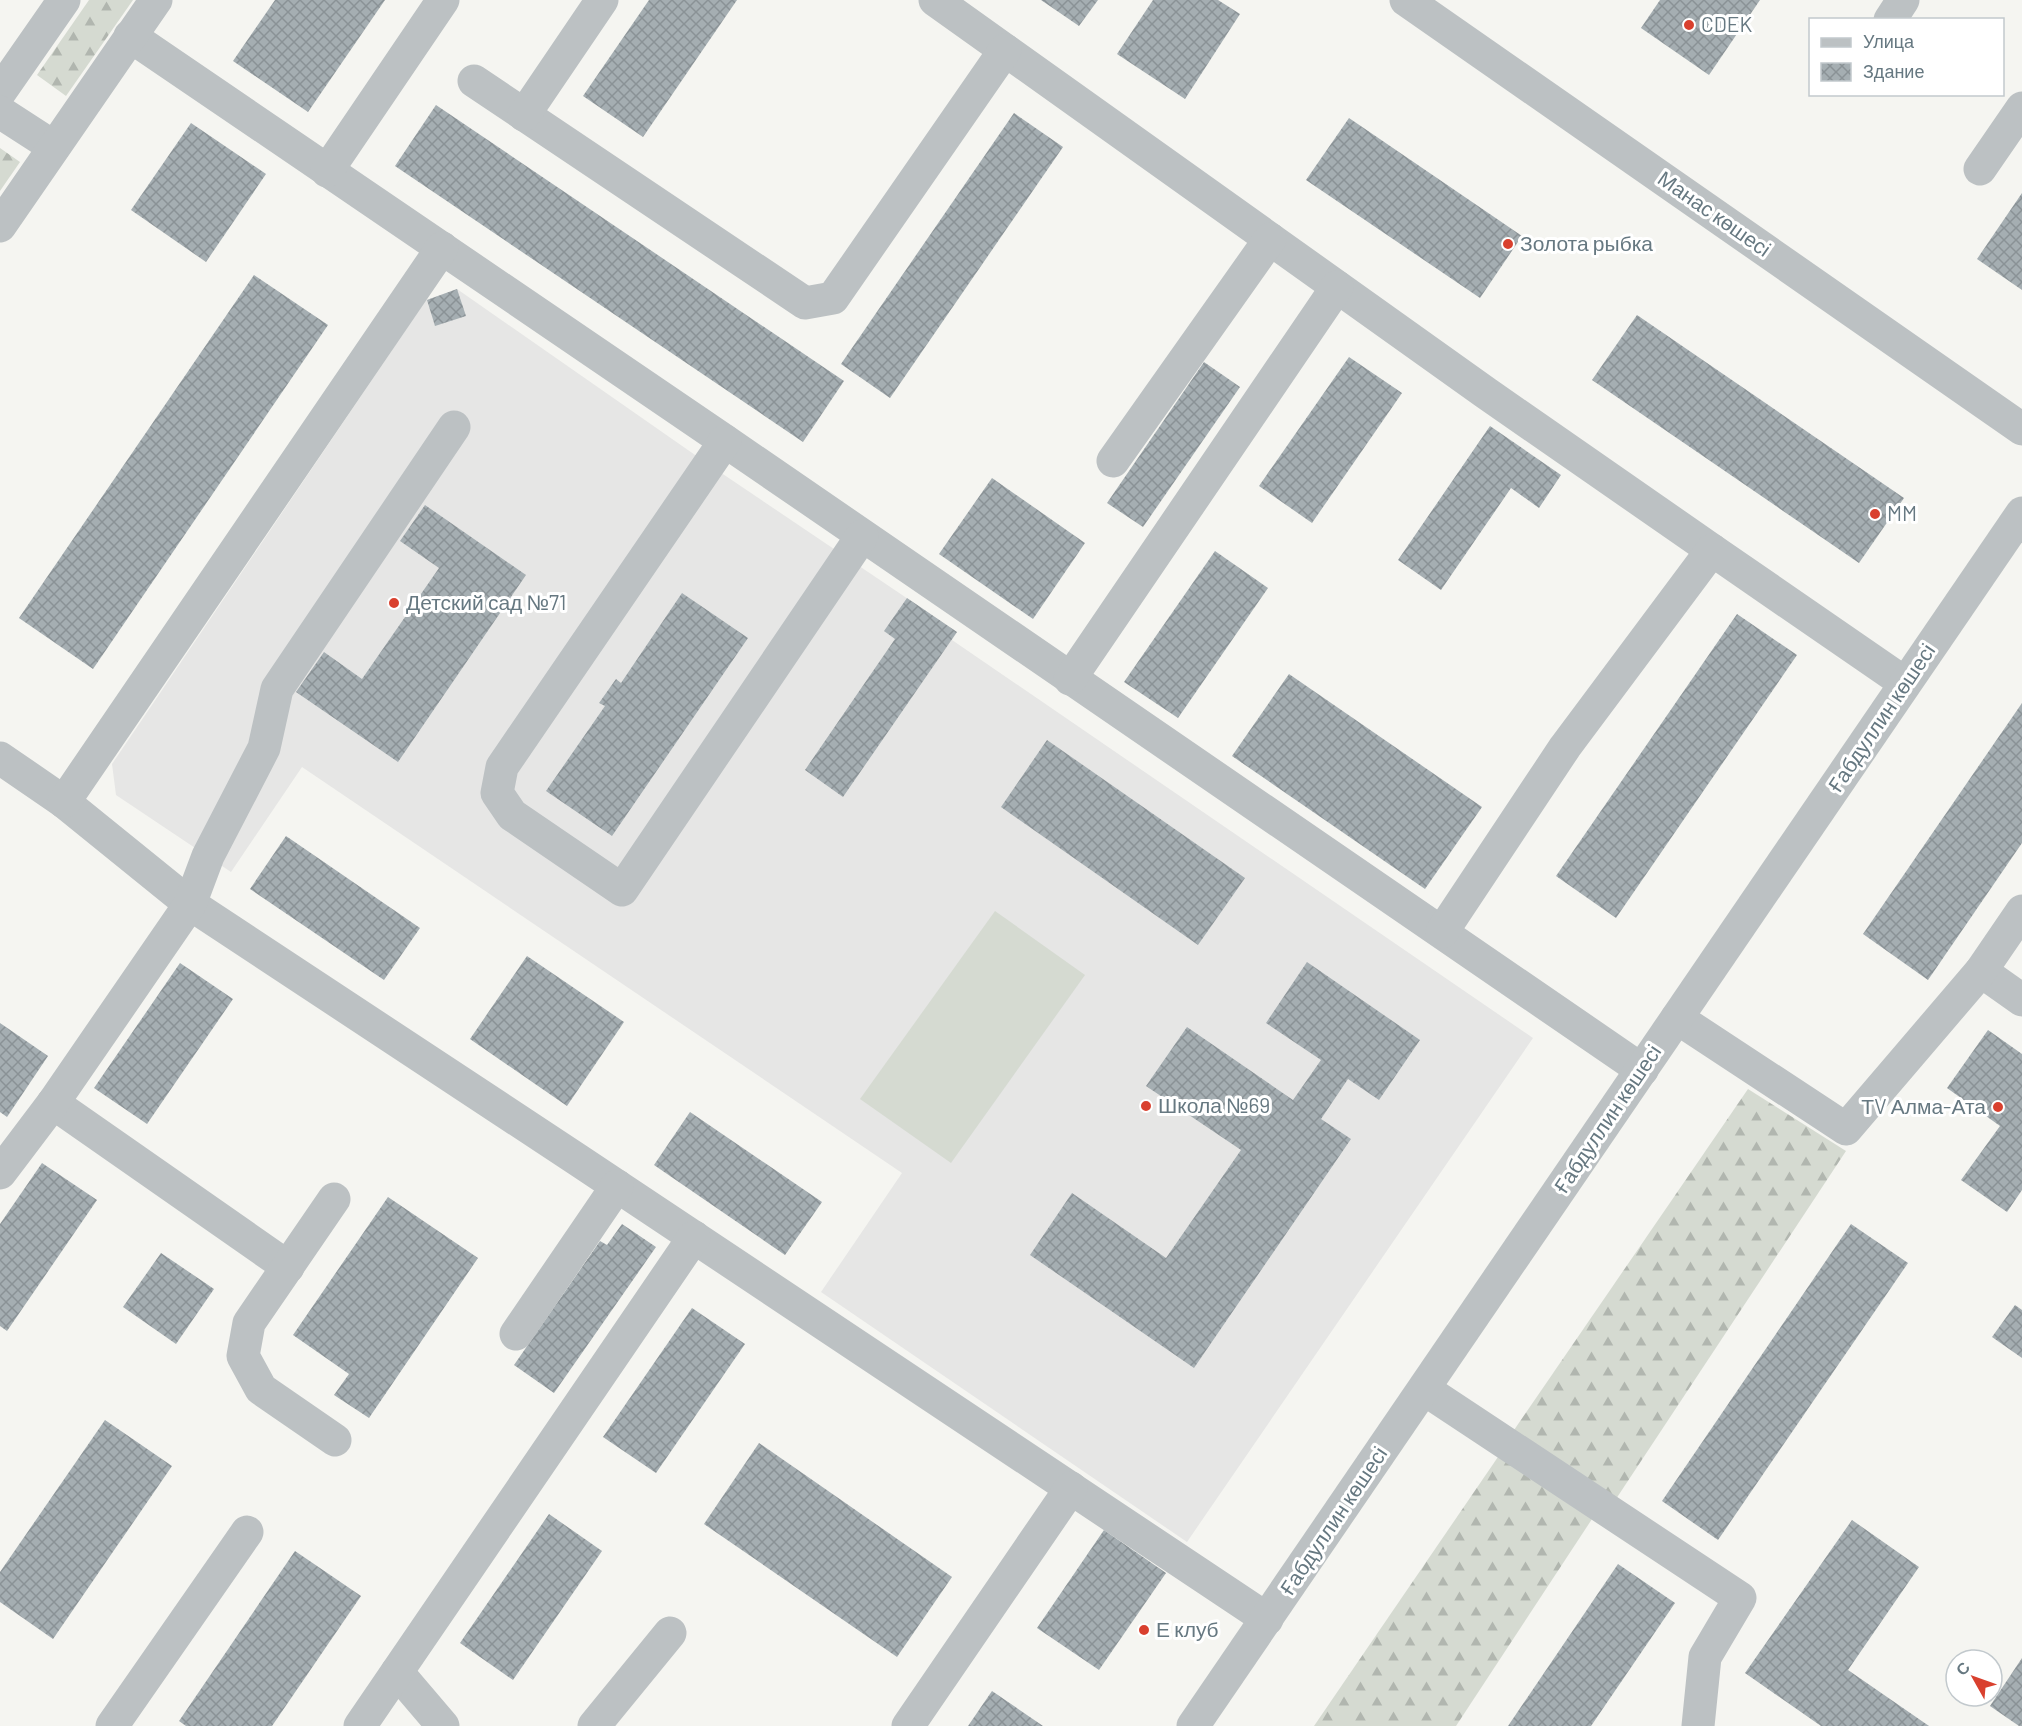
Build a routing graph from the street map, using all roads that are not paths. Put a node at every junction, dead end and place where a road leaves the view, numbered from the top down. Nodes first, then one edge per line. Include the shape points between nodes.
1 (64, 0) edge
2 (156, 0) edge
3 (443, 0) edge
4 (602, 0) edge
5 (935, 0) edge
6 (1406, 0) edge
7 (1903, 0) edge
8 (1891, 18) edge
9 (130, 36) junction
10 (1005, 50) junction
11 (474, 81) dead end
12 (0, 92) edge
13 (2022, 108) edge
14 (0, 112) edge
15 (524, 115) junction
16 (54, 147) junction
17 (1980, 169) dead end
18 (327, 171) junction
19 (0, 226) edge
20 (1270, 239) junction
21 (442, 248) junction
22 (1337, 287) junction
23 (454, 428) dead end
24 (2022, 429) edge
25 (725, 441) junction
26 (1113, 461) dead end
27 (2022, 513) edge
28 (862, 536) junction
29 (1712, 550) junction
30 (1070, 679) junction
31 (1905, 683) junction
32 (0, 758) edge
33 (64, 802) junction
34 (190, 904) junction
35 (2022, 911) edge
36 (1442, 932) junction
37 (1981, 972) junction
38 (2022, 1000) edge
39 (1677, 1018) junction
40 (1642, 1070) junction
41 (52, 1103) junction
42 (0, 1173) edge
43 (617, 1186) junction
44 (334, 1198) dead end
45 (694, 1237) junction
46 (288, 1267) junction
47 (516, 1334) dead end
48 (1424, 1389) junction
49 (335, 1440) dead end
50 (1071, 1488) junction
51 (247, 1532) dead end
52 (1267, 1619) junction
53 (670, 1633) dead end
54 (397, 1672) junction
55 (112, 1726) edge
56 (360, 1726) edge
57 (443, 1726) edge
58 (594, 1726) edge
59 (908, 1726) edge
60 (1193, 1726) edge
61 (1698, 1726) edge

1 - 12 street
2 - 9 street
3 - 18 street
4 - 15 street
5 - 10 street
6 - 24 street, Манас көшесі
7 - 8 street
9 - 16 street
9 - 18 street
10 - 15 street via 833,298 805,303
10 - 20 street
11 - 15 street
13 - 17 street
14 - 16 street
16 - 19 street
18 - 21 street
20 - 22 street
20 - 26 street
21 - 25 street
21 - 33 street
22 - 29 street
22 - 30 street
23 - 34 street via 277,689 264,748 208,856
25 - 28 street
25 - 28 street via 502,767 497,793 512,815 622,890
27 - 31 street, Ғабдуллин көшесі
28 - 30 street
29 - 31 street
29 - 36 street via 1565,747
30 - 36 street
31 - 39 street, Ғабдуллин көшесі
32 - 33 street
33 - 34 street
34 - 41 street
34 - 43 street
35 - 37 street
36 - 40 street
37 - 38 street
37 - 39 street via 1846,1129
39 - 40 street, Ғабдуллин көшесі
40 - 48 street, Ғабдуллин көшесі
41 - 42 street
41 - 46 street
43 - 45 street
43 - 47 street
44 - 46 street
45 - 50 street
45 - 54 street
46 - 49 street via 249,1323 243,1356 261,1389
48 - 52 street, Ғабдуллин көшесі
48 - 61 street via 1740,1598 1705,1657
50 - 52 street
50 - 59 street
51 - 55 street
52 - 60 street, Ғабдуллин көшесі
53 - 58 street
54 - 56 street
54 - 57 street

